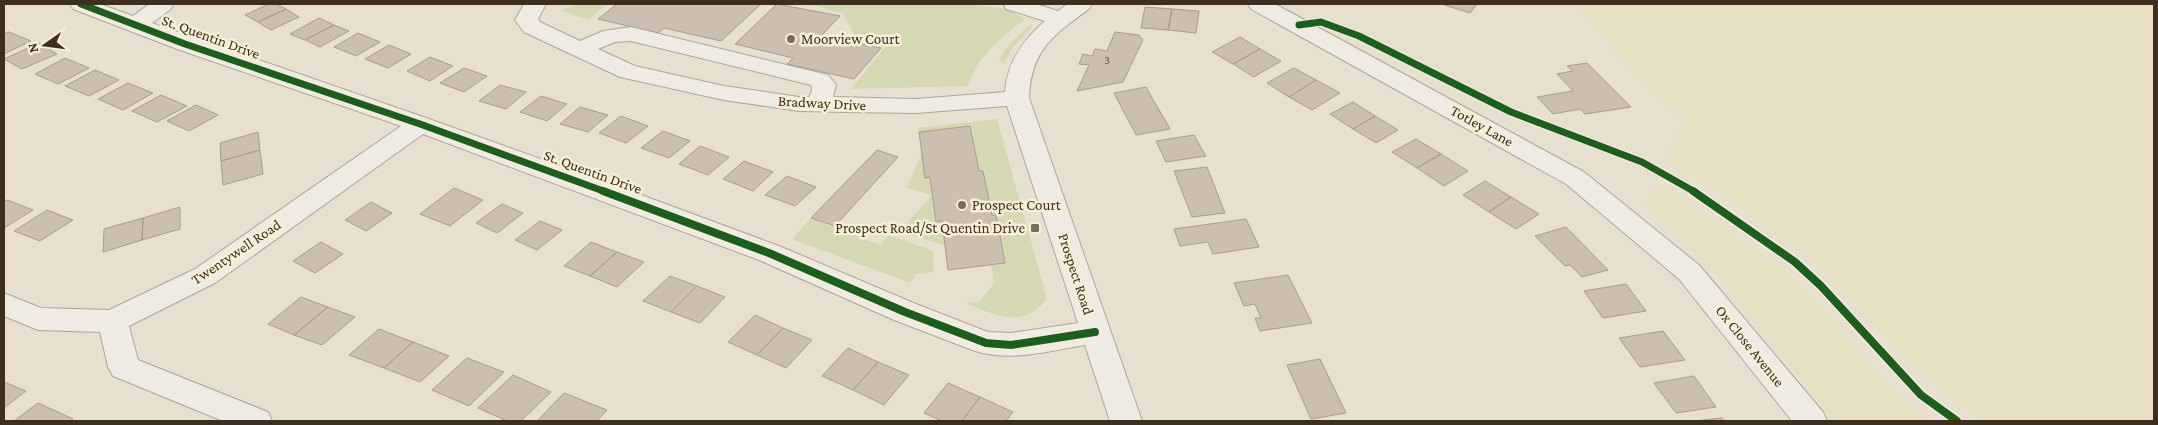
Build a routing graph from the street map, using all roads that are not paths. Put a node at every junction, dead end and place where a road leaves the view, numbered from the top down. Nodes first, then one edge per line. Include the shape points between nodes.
1 (81, 4) edge
2 (163, 4) edge
3 (535, 4) edge
4 (1014, 4) edge
5 (1259, 4) edge
6 (1071, 11) edge
7 (137, 24) junction
8 (581, 50) junction
9 (1017, 98) junction
10 (818, 104) junction
11 (420, 124) junction
12 (1689, 272) joint
13 (4, 304) edge
14 (113, 321) junction
15 (1095, 332) junction
16 (256, 421) edge
17 (1126, 421) edge
18 (1811, 421) edge

1 - 7 street, St. Quentin Drive
2 - 7 street
3 - 8 street, Bradway Drive via 526,20 532,27
4 - 6 street
5 - 12 street, Totley Lane via 1576,178
6 - 9 street, Prospect Road via 1036,42 1025,57 1019,70
7 - 11 street, St. Quentin Drive via 185,44
8 - 10 street, Bradway Drive via 628,72 724,93
8 - 10 street via 606,36 631,34 819,80 824,91
9 - 10 street, Bradway Drive via 916,106
9 - 15 street, Prospect Road
11 - 14 street, Twentywell Road via 205,276
11 - 15 street, St. Quentin Drive via 769,252 905,312 986,343 1011,345
12 - 18 street, Ox Close Avenue
13 - 14 street, Twentywell Road via 38,319
14 - 16 street via 124,367
15 - 17 street, Prospect Road

